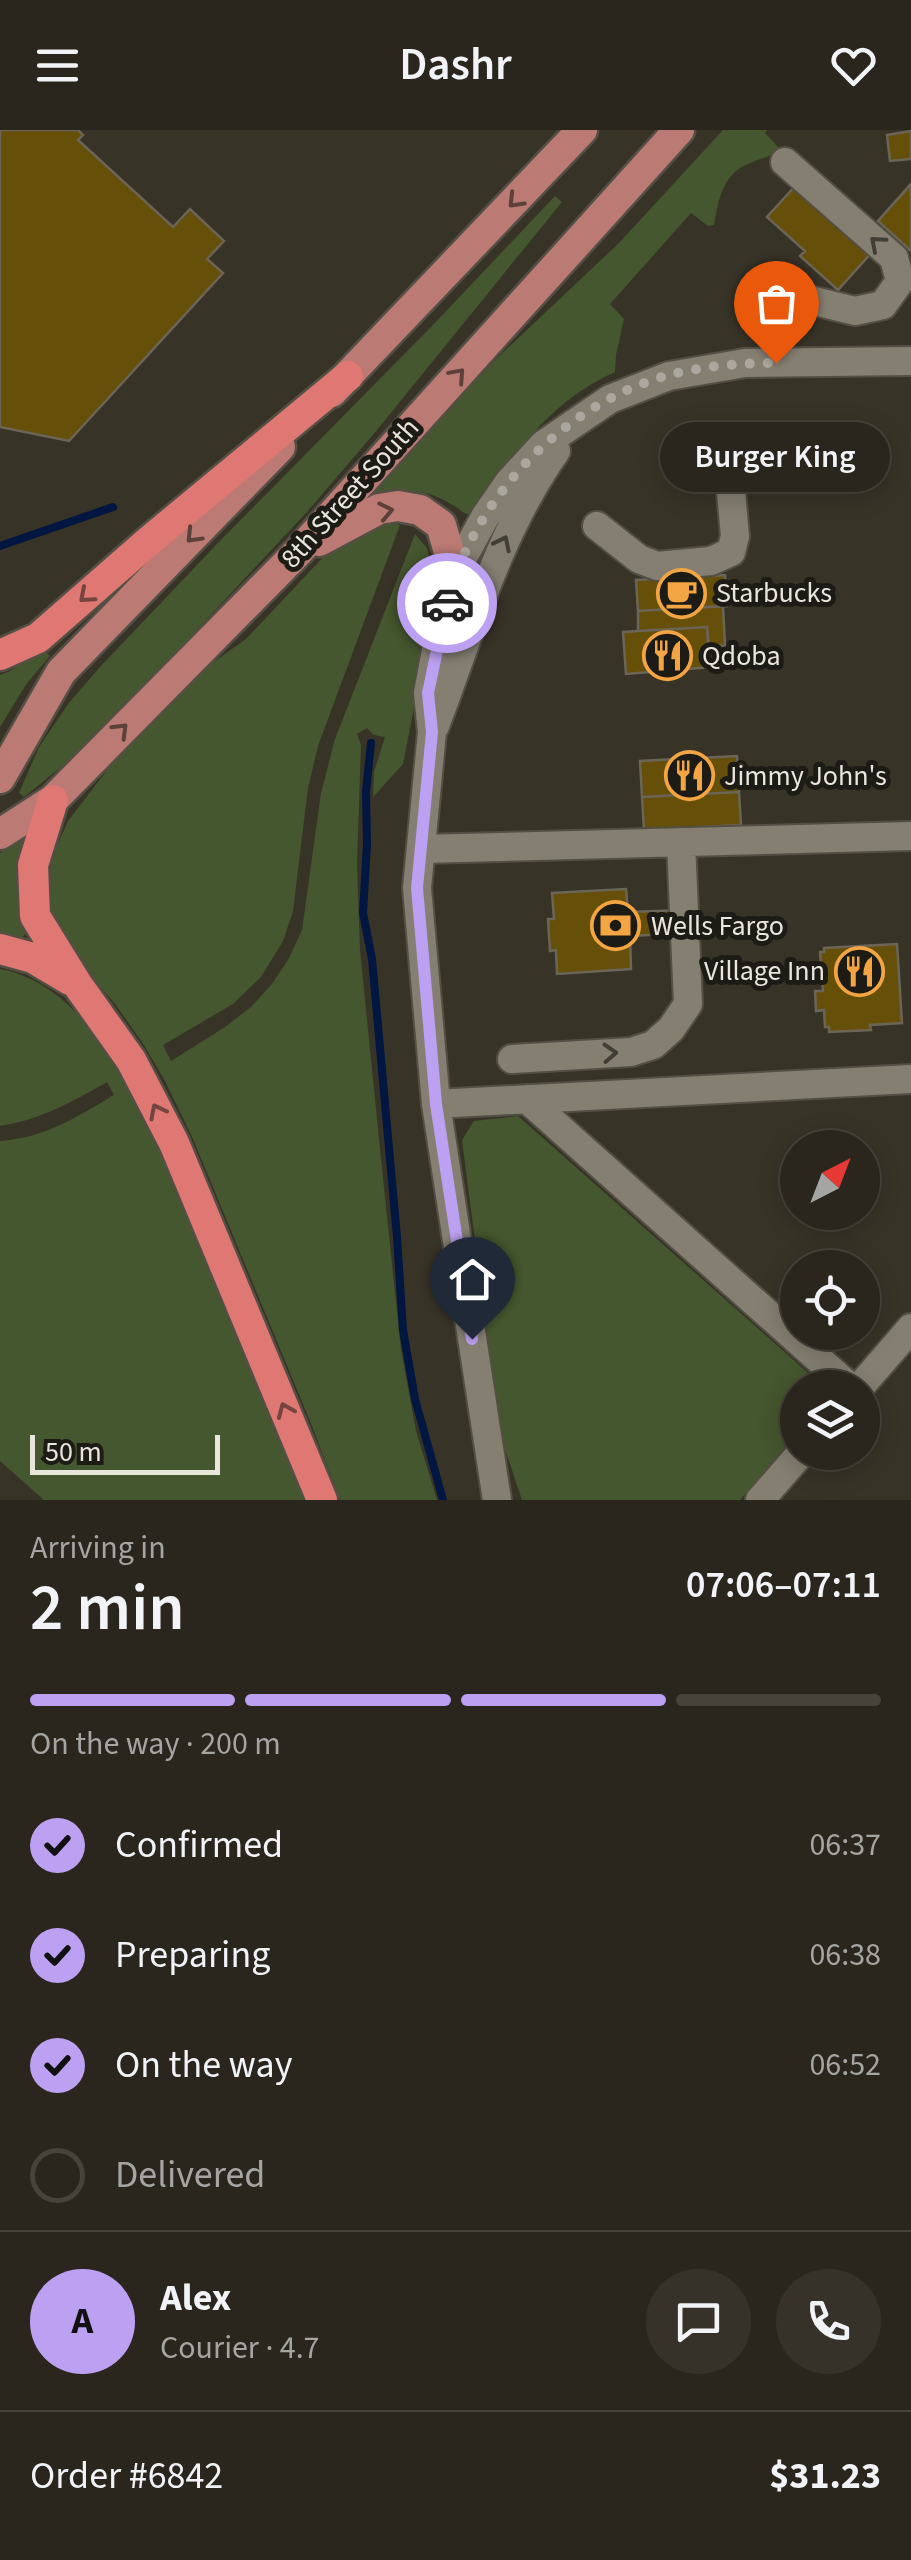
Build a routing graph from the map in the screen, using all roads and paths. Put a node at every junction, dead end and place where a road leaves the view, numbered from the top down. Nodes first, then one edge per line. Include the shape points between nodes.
1 (582, 130) edge
2 (679, 130) edge
3 (785, 162) dead end
4 (794, 296) dead end
5 (911, 361) edge
6 (348, 376) junction
7 (579, 420) junction
8 (728, 459) dead end
9 (596, 526) dead end
10 (299, 551) junction
11 (455, 572) junction
12 (0, 655) edge
13 (432, 732) junction
14 (0, 778) edge
15 (53, 800) junction
16 (0, 834) edge
17 (911, 836) edge
18 (681, 842) junction
19 (422, 848) junction
20 (0, 949) edge
21 (77, 984) junction
22 (512, 1059) dead end
23 (911, 1079) edge
24 (527, 1099) junction
25 (436, 1104) junction
26 (911, 1328) edge
27 (831, 1370) edge
28 (875, 1370) edge
29 (786, 1470) edge
30 (322, 1500) edge
31 (497, 1500) edge
32 (760, 1500) edge

1 -> 6 main road
10 -> 2 main road, 8th Street South
4 -> 3 street via 855,312 883,305 900,281 894,258
5 - 7 street via 745,363 668,376 610,399
6 -> 12 highway via 38,638
6 -> 14 main road via 62,672
7 - 11 street via 544,444 509,482
13 -> 7 street via 497,556 522,504
8 - 9 street via 731,552 712,561 657,566
10 -> 11 main road via 398,506 420,510 441,525
15 -> 10 main road, 8th Street South
11 - 13 street via 428,693
13 - 19 street
15 - 16 main road, 8th Street South
15 - 21 highway via 32,864 35,916
17 - 18 street
18 - 19 street
22 -> 18 street via 631,1052 671,1029 688,1004
19 - 25 street via 417,888
20 - 21 highway via 33,958
30 -> 21 highway via 174,1143 131,1060
23 - 24 street
24 - 25 street
24 - 27 street
25 - 31 street
26 - 28 street
29 - 32 street

